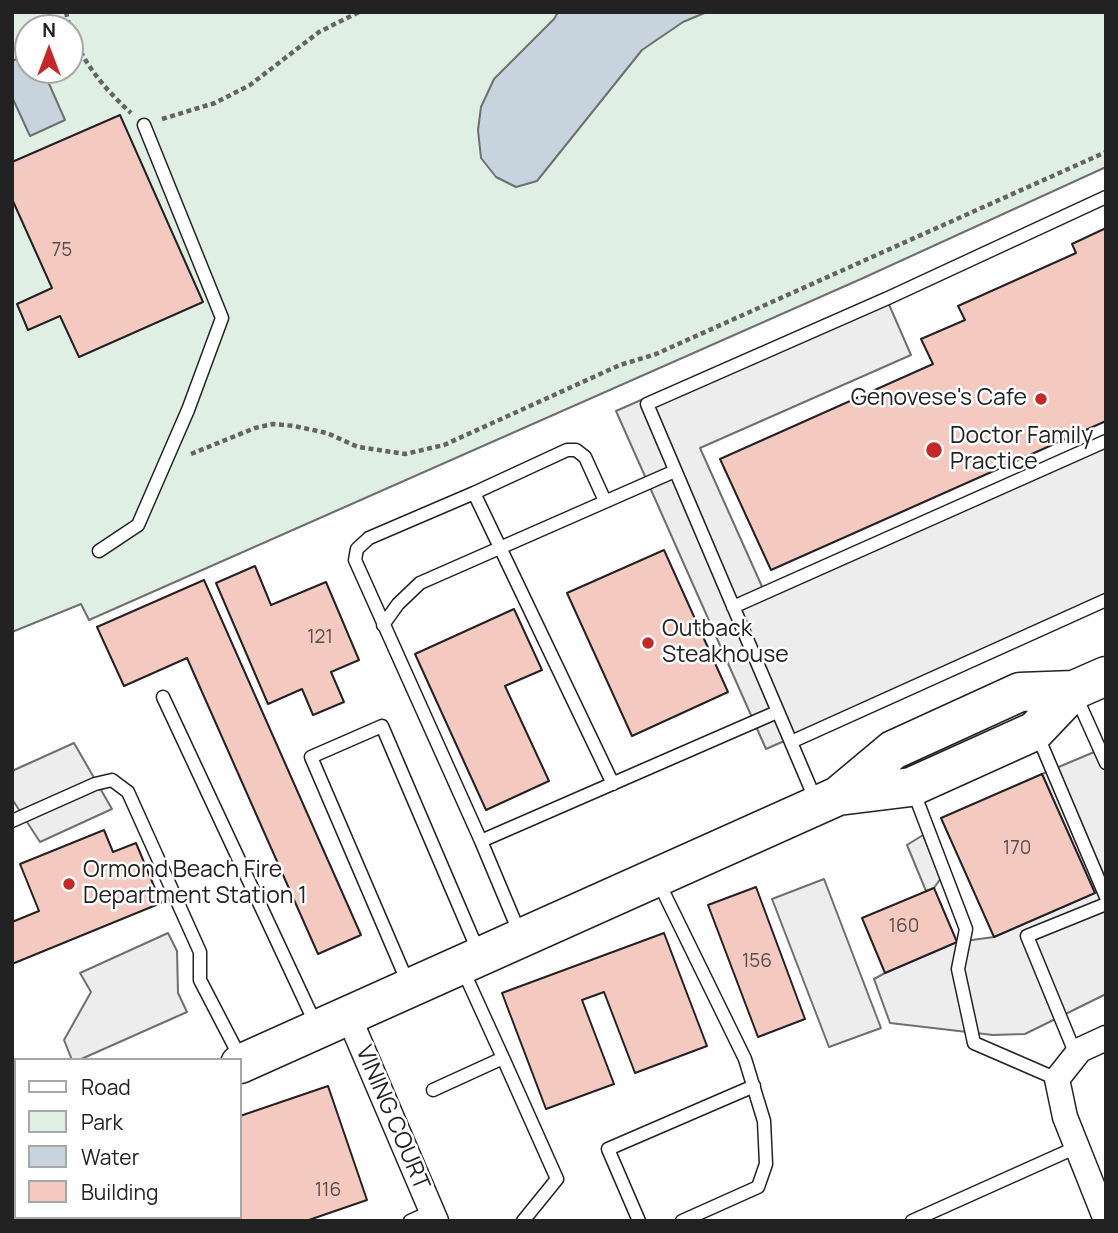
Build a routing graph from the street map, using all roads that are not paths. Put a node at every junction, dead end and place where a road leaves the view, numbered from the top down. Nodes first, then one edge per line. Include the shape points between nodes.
1 (144, 125) road end
2 (1106, 197) edge
3 (1106, 441) edge
4 (675, 471) junction
5 (474, 493) junction
6 (605, 501) junction
7 (499, 547) junction
8 (99, 551) dead end
9 (1106, 600) edge
10 (733, 607) junction
11 (383, 625) junction
12 (1090, 683) edge
13 (163, 697) dead end
14 (777, 712) junction
15 (1035, 731) junction
16 (791, 742) junction
17 (1106, 763) edge
18 (613, 785) junction
19 (911, 787) junction
20 (828, 801) junction
21 (12, 821) edge
22 (481, 841) junction
23 (656, 877) junction
24 (1106, 897) edge
25 (1106, 904) edge
26 (522, 938) junction
27 (471, 960) junction
28 (410, 988) junction
29 (333, 1022) junction
30 (1106, 1038) edge
31 (1076, 1055) junction
32 (239, 1058) edge
33 (503, 1058) junction
34 (242, 1063) edge
35 (1057, 1079) junction
36 (754, 1086) junction
37 (433, 1090) dead end
38 (1077, 1147) junction
39 (426, 1218) edge
40 (1106, 1220) edge
41 (523, 1221) edge
42 (639, 1221) edge
43 (682, 1221) edge
44 (912, 1221) edge

1 - 8 lane via 222,318 138,525
2 - 4 lane via 647,404
3 - 10 lane
4 - 6 lane
4 - 10 lane
5 - 6 lane via 566,450 576,450 585,457
5 - 7 lane
5 - 11 lane via 369,538 357,549 355,561
6 - 7 lane
7 - 11 lane via 419,583
7 - 18 lane
9 - 16 lane
10 - 14 lane
11 - 22 lane
12 - 15 main road
12 - 17 lane
12 - 20 main road via 1020,692 893,750
13 - 29 lane
14 - 16 lane
14 - 18 lane
15 - 19 main road
15 - 24 lane
16 - 20 lane
18 - 22 lane
19 - 20 main road
19 - 35 lane via 966,929 958,969 974,1043
20 - 23 main road
21 - 32 lane via 113,780 128,792 200,952 201,980
22 - 26 lane
23 - 26 main road
23 - 36 lane
25 - 31 lane via 1027,936
26 - 27 main road
27 - 28 main road
27 - 28 lane via 382,726 311,757
27 - 33 lane
28 - 29 main road
29 - 34 main road
29 - 39 street, VINING COURT
30 - 31 street
31 - 35 street
33 - 37 lane
33 - 41 lane via 556,1179
35 - 38 street
36 - 42 lane via 608,1149
36 - 43 lane via 764,1121 766,1164 758,1187
38 - 40 street
38 - 44 lane

